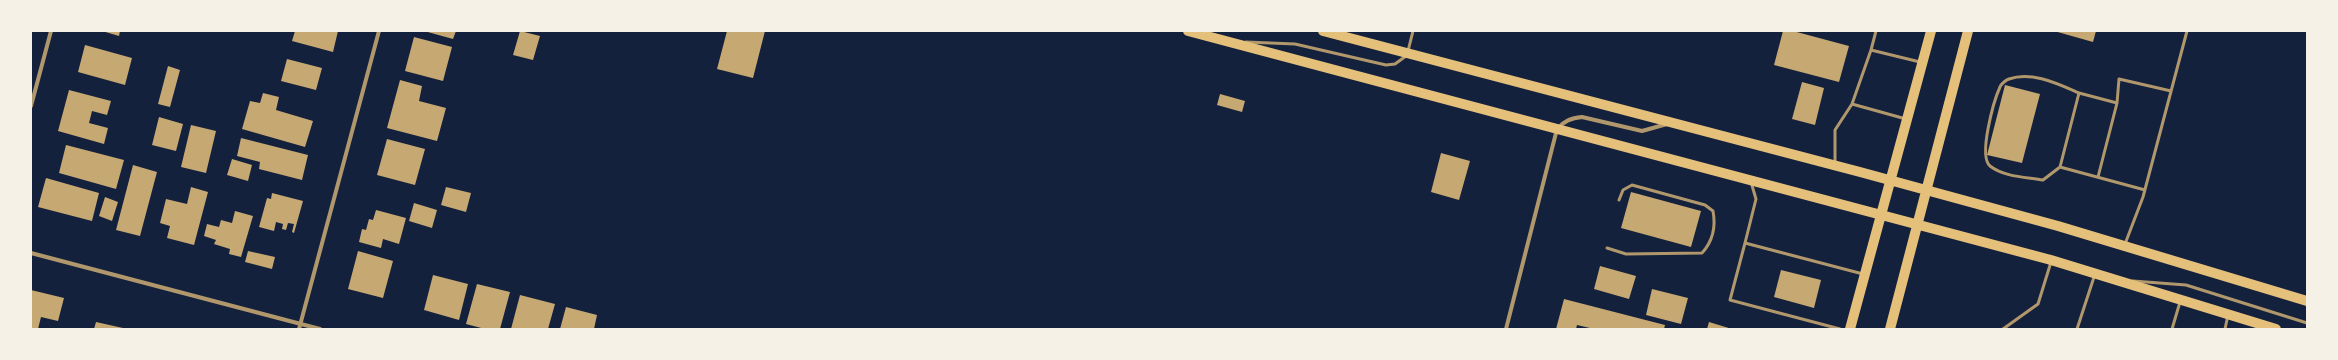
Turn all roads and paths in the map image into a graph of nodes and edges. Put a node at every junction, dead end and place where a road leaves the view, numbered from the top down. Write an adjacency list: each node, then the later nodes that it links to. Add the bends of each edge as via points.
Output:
1 (51, 31): 18 (street)
2 (378, 31): 44 (street)
3 (1188, 31): 10 (main road)
4 (1323, 31): 12 (main road)
5 (1414, 31): 12 (lane)
6 (1876, 31): 11 (lane)
7 (1930, 31): 13 (main road)
8 (1968, 31): 27 (main road)
9 (2187, 31): 14 (lane)
10 (1231, 42): 12 (lane, via 1283,42 1386,65 1404,60); 21 (main road)
11 (1871, 50): 13 (lane); 17 (lane)
12 (1408, 53): 20 (main road)
13 (1922, 63): 19 (main road)
14 (2172, 90): 16 (lane, via 2119,79); 28 (lane)
15 (2079, 93): 16 (lane); 23 (lane); 23 (lane, via 2056,83 2025,75 2008,80 2000,85 1987,133 1984,152 1988,165 1999,172 2043,180)
16 (2117, 102): 24 (lane)
17 (1852, 104): 19 (lane); 22 (lane, via 1835,130)
18 (31, 106)
19 (1907, 119): 26 (main road)
20 (1671, 123): 21 (street, via 1642,131 1582,117 1562,122); 22 (main road)
21 (1557, 129): 25 (main road); 47 (street)
22 (1835, 166): 26 (main road)
23 (2060, 167): 24 (lane)
24 (2098, 177): 28 (lane)
25 (1749, 180): 30 (main road); 32 (lane, via 1756,199)
26 (1890, 180): 27 (main road); 30 (main road)
27 (1926, 190): 31 (main road); 33 (main road)
28 (2145, 190): 33 (lane)
29 (1619, 200): 34 (lane, via 1624,190 1632,185 1705,205 1713,211 1716,223 1710,245 1702,253 1626,254)
30 (1881, 214): 31 (main road); 38 (main road)
31 (1918, 224): 36 (main road); 50 (main road)
32 (1745, 243): 38 (lane); 48 (lane, via 1730,300)
33 (2124, 245): 41 (main road)
34 (1607, 248)
35 (31, 253): 44 (street)
36 (2051, 260): 37 (main road); 51 (lane, via 2038,304)
37 (2095, 273): 39 (main road); 52 (lane)
38 (1865, 275): 49 (main road)
39 (2119, 280): 40 (main road); 43 (lane, via 2186,285)
40 (2180, 299): 42 (main road); 53 (lane)
41 (2307, 301)
42 (2229, 314): 54 (lane); 55 (main road)
43 (2307, 323)
44 (301, 324): 45 (street); 46 (street)
45 (299, 329)
46 (320, 329)
47 (1506, 329)
48 (1840, 329)
49 (1850, 329)
50 (1890, 329)
51 (2003, 329)
52 (2076, 329)
53 (2172, 329)
54 (2225, 329)
55 (2276, 329)

